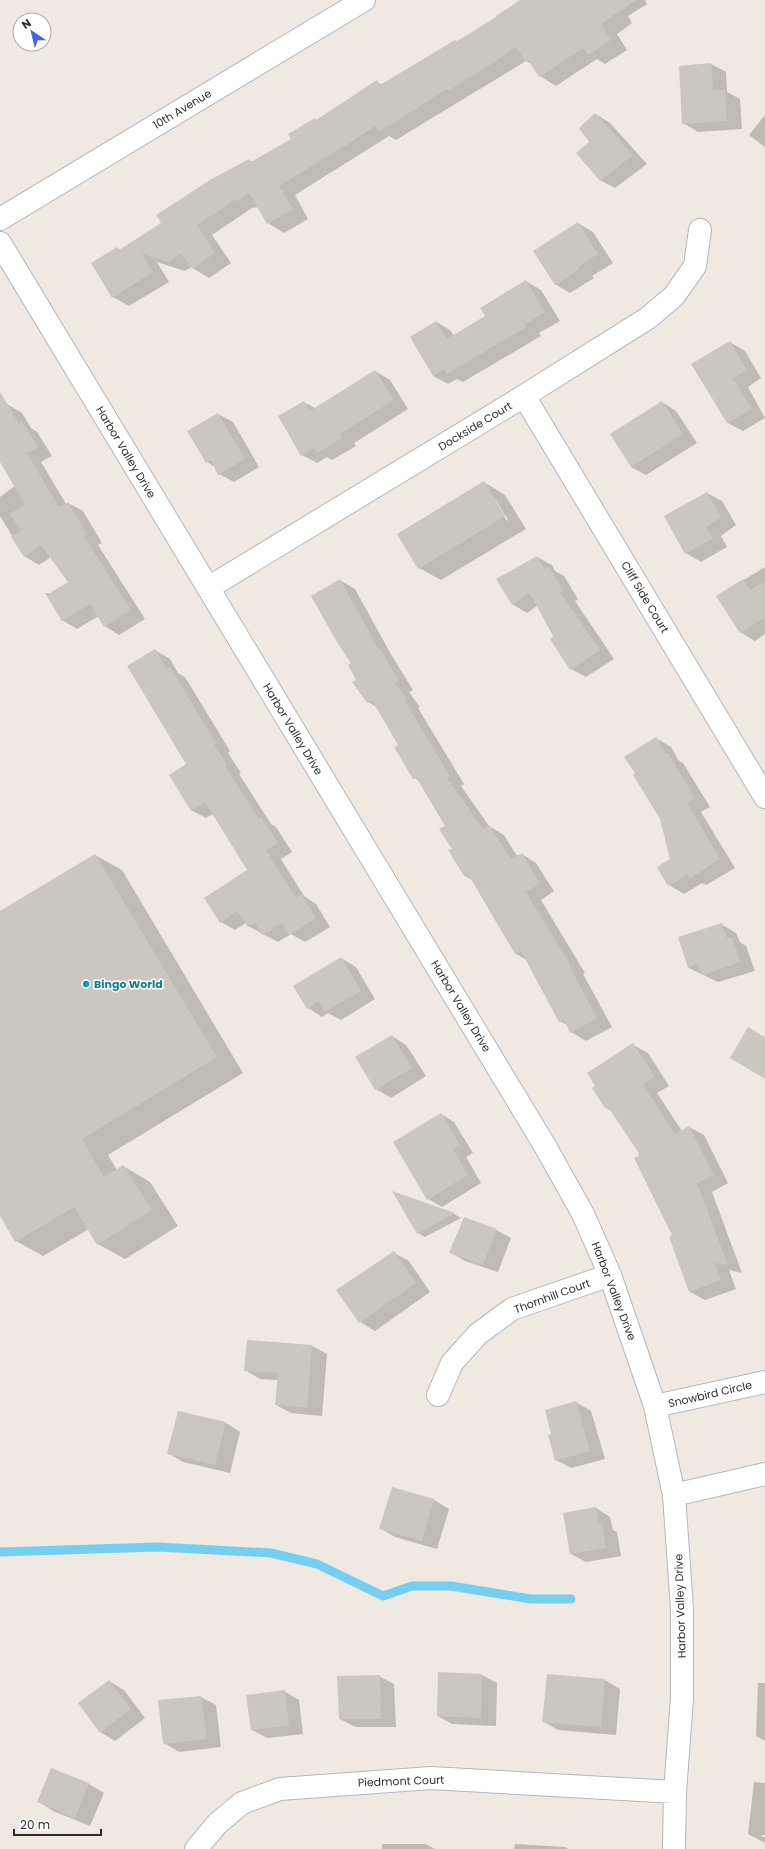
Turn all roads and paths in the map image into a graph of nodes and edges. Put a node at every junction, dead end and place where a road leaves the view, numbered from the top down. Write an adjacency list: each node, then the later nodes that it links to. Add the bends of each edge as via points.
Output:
1 (364, 0): 2 (street, 10th Avenue)
2 (0, 219)
3 (700, 230): 5 (street, Dockside Court, via 695,266 674,296 648,318)
4 (0, 243): 6 (street, Harbor Valley Drive)
5 (524, 396): 6 (street, Dockside Court); 7 (street, Cliff Side Court)
6 (208, 588): 8 (street, Harbor Valley Drive, via 545,1146 583,1214)
7 (765, 797)
8 (610, 1275): 10 (street, Thornhill Court, via 512,1309 478,1334 452,1364); 11 (street, Harbor Valley Drive)
9 (765, 1382): 11 (street, Snowbird Circle)
10 (438, 1395)
11 (655, 1406): 13 (street, Harbor Valley Drive)
12 (765, 1474): 13 (street)
13 (674, 1495): 14 (street, Harbor Valley Drive, via 682,1609 682,1698)
14 (675, 1792): 15 (street, Piedmont Court, via 431,1778 280,1789 242,1803 217,1824); 16 (street, Harbor Valley Drive)
15 (196, 1849)
16 (674, 1849)

